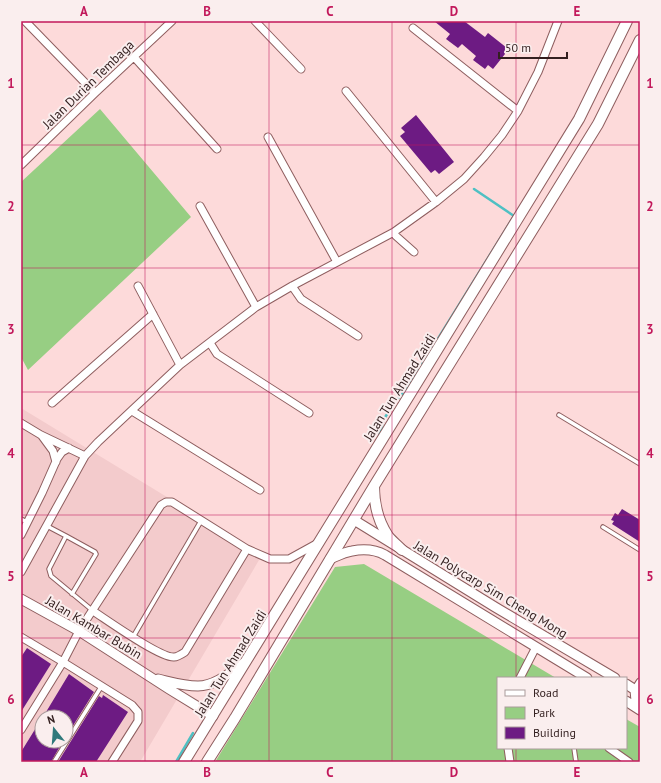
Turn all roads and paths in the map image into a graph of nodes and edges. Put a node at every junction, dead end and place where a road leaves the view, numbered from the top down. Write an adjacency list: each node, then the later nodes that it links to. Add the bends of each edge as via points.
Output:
1 (25, 21): 11 (street)
2 (172, 21): 8 (street, Jalan Durian Tembaga)
3 (255, 21): 9 (street)
4 (558, 21): 12 (street, via 538,72)
5 (627, 21): 47 (main road, Jalan Tun Ahmad Zaidi, via 579,119)
6 (413, 28): 12 (street)
7 (640, 40): 38 (main road, via 598,124)
8 (134, 57): 11 (street, Jalan Durian Tembaga); 14 (street)
9 (301, 69)
10 (346, 91): 16 (street)
11 (95, 93): 15 (street, Jalan Durian Tembaga)
12 (518, 111): 16 (street, via 484,158)
13 (268, 137): 20 (street)
14 (217, 149)
15 (21, 165)
16 (436, 202): 18 (street)
17 (200, 206): 23 (street)
18 (394, 232): 19 (street); 20 (street)
19 (414, 252)
20 (337, 262): 22 (street)
21 (138, 286): 24 (street)
22 (292, 286): 23 (street); 25 (street, via 302,299)
23 (256, 307): 26 (street)
24 (153, 314): 27 (street); 28 (street)
25 (358, 336)
26 (210, 343): 27 (street); 30 (street, via 217,354)
27 (180, 365): 29 (street)
28 (52, 403)
29 (132, 411): 35 (street); 39 (street)
30 (309, 413)
31 (559, 415): 37 (lane)
32 (21, 423): 33 (street)
33 (41, 434): 34 (street); 36 (street, via 53,451)
34 (70, 448): 35 (street); 36 (street, via 65,450)
35 (86, 456): 43 (street)
36 (56, 462): 40 (street, via 42,493)
37 (640, 464)
38 (374, 486): 42 (main road); 49 (main road, via 380,520 388,535)
39 (260, 490)
40 (24, 520): 45 (street)
41 (202, 520): 48 (street); 56 (street, via 172,502 162,505); 58 (lane)
42 (354, 520): 49 (street, Jalan Polycarp Sim Cheng Mong); 51 (main road)
43 (47, 526): 46 (lane); 52 (street)
44 (603, 527): 50 (lane)
45 (21, 535)
46 (66, 536): 53 (lane, via 49,569 50,576); 53 (lane, via 96,554)
47 (319, 542): 48 (street, via 289,559 270,559); 61 (main road, Jalan Tun Ahmad Zaidi)
48 (247, 549): 58 (street, via 185,652 174,657 162,655)
49 (402, 550): 55 (street, Jalan Polycarp Sim Cheng Mong)
50 (640, 550)
51 (330, 559): 60 (street, Jalan Polycarp Sim Cheng Mong, via 353,551 379,552); 80 (main road)
52 (21, 572)
53 (72, 594): 56 (lane)
54 (21, 599): 57 (street, Jalan Kambar Bubin)
55 (495, 607): 60 (street, via 524,632); 65 (street, Jalan Polycarp Sim Cheng Mong)
56 (93, 611): 57 (street); 58 (street)
57 (79, 631): 62 (street); 66 (street, Jalan Kambar Bubin)
58 (133, 637)
59 (22, 640): 62 (street)
60 (536, 647): 63 (street); 64 (street, Jalan Polycarp Sim Cheng Mong)
61 (247, 660): 66 (street, via 230,673 202,686); 72 (main road, Jalan Tun Ahmad Zaidi)
62 (63, 662): 67 (street); 73 (street)
63 (521, 677)
64 (585, 677)
65 (613, 677)
66 (153, 678): 72 (street, Jalan Kambar Bubin)
67 (101, 687): 77 (lane); 78 (street, via 132,705 138,712 138,721)
68 (635, 689): 70 (street, via 636,701)
69 (627, 702): 71 (street)
70 (640, 706)
71 (640, 710)
72 (213, 716): 79 (main road, Jalan Tun Ahmad Zaidi)
73 (21, 730)
74 (508, 749): 81 (street)
75 (574, 749): 82 (lane)
76 (610, 749): 83 (street)
77 (54, 762)
78 (112, 762)
79 (184, 762)
80 (207, 762)
81 (510, 762)
82 (576, 762)
83 (629, 762)

